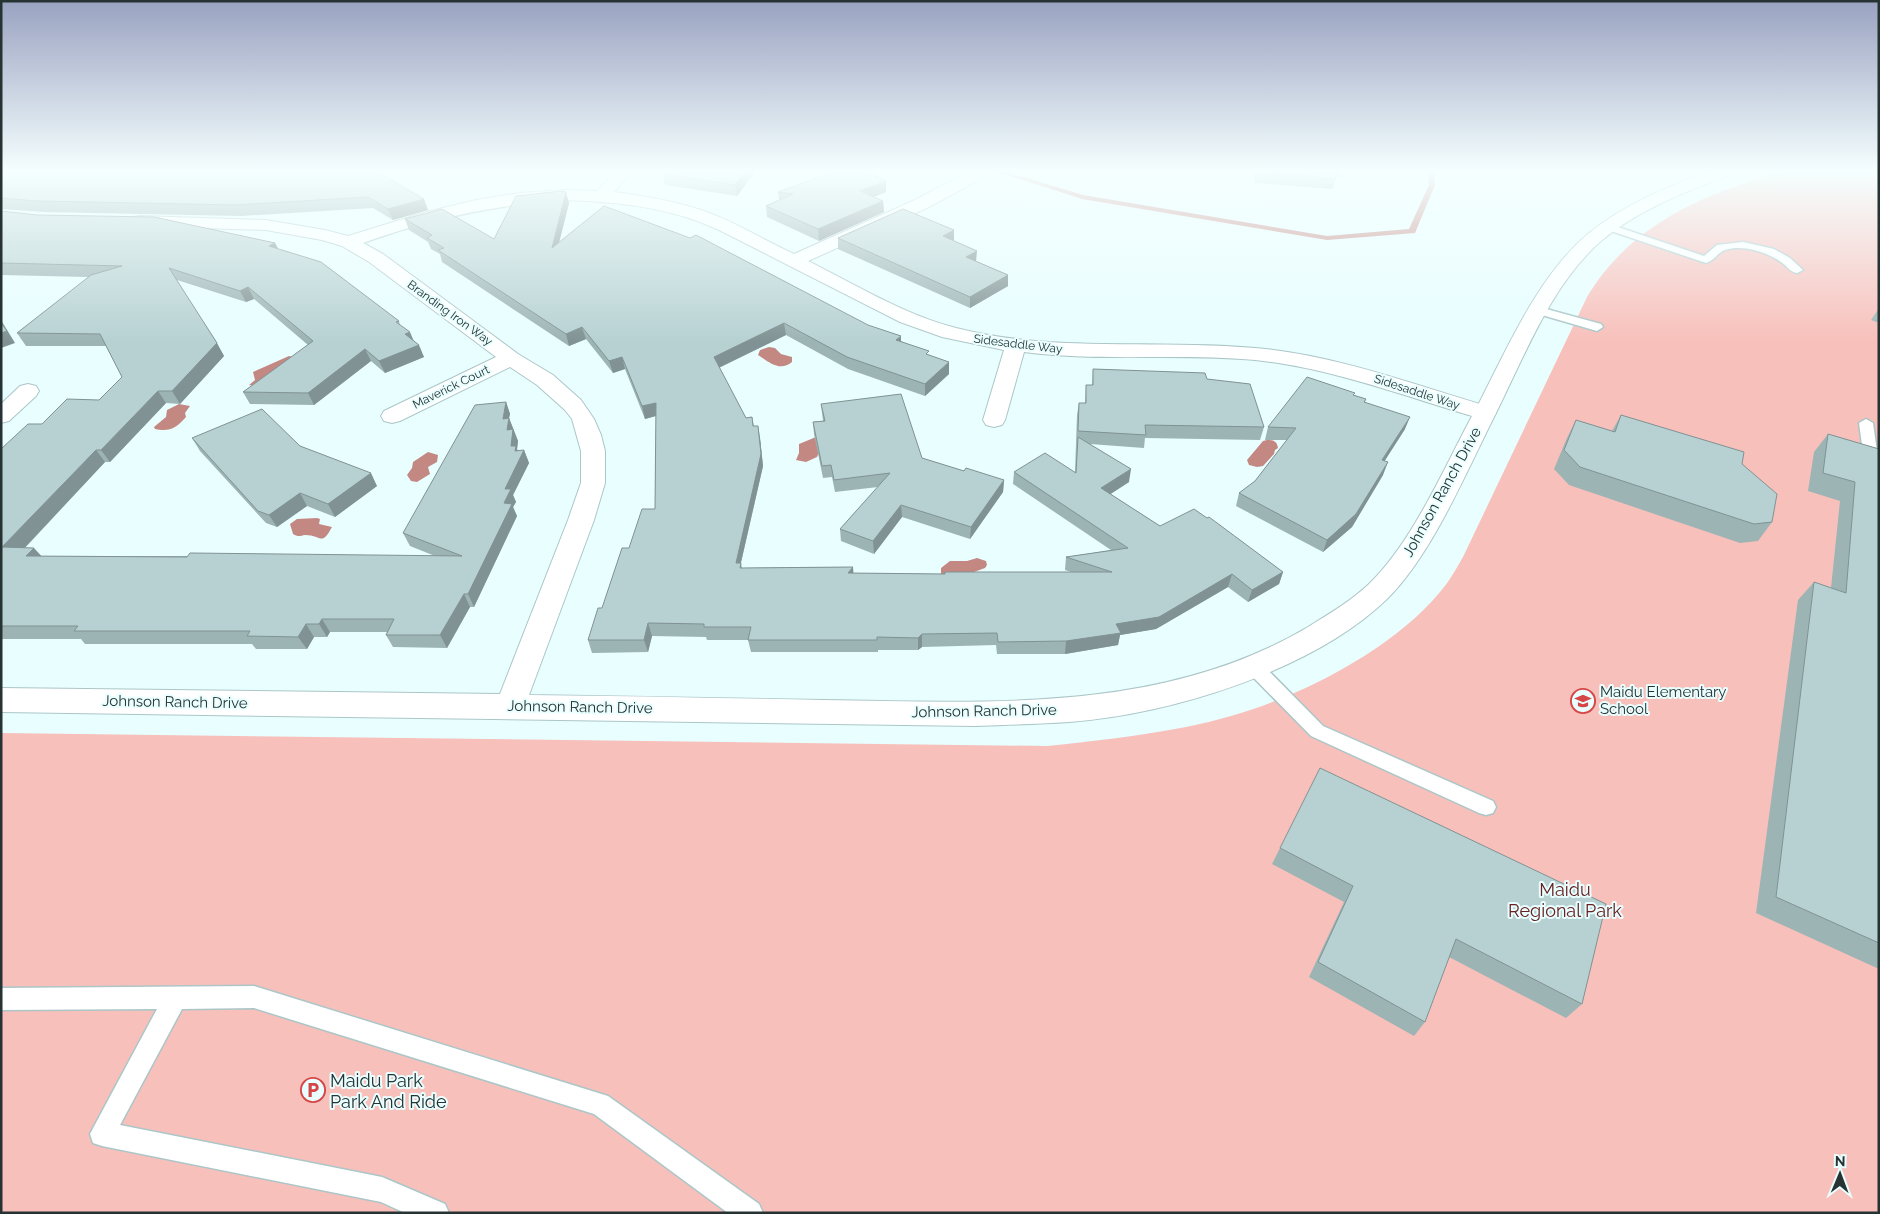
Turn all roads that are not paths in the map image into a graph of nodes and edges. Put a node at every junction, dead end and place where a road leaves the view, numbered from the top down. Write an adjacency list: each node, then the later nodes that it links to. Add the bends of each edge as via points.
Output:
1 (290, 229): 7 (street, Branding Iron Way, via 325,234)
2 (387, 229): 7 (street, Sidesaddle Way)
3 (728, 229): 8 (street, Sidesaddle Way)
4 (867, 229): 8 (street)
5 (1608, 229): 10 (street, Johnson Ranch Drive, via 1579,253)
6 (1611, 229): 9 (lane, via 1706,260 1721,247 1743,245 1770,251)
7 (348, 242): 13 (street, Branding Iron Way, via 376,258)
8 (794, 261): 12 (street, Sidesaddle Way, via 928,327 973,340)
9 (1796, 270)
10 (1539, 311): 11 (lane); 15 (street, Johnson Ranch Drive)
11 (1597, 327)
12 (1015, 346): 15 (street, Sidesaddle Way, via 1274,356 1347,370); 18 (street)
13 (511, 358): 17 (street, Maverick Court); 23 (street, Branding Iron Way, via 545,380 573,405 583,419 593,451 594,467 581,520)
14 (28, 391): 16 (street)
15 (1485, 414): 21 (street, Johnson Ranch Drive, via 1423,531 1402,564 1378,591 1343,619)
16 (1, 416)
17 (392, 416)
18 (994, 420)
19 (1866, 423): 20 (lane, via 1870,460)
20 (1879, 462)
21 (1254, 667): 23 (street, Johnson Ranch Drive, via 1202,685 1138,701 1070,710 975,714); 24 (lane, via 1317,731)
22 (1, 700): 23 (street, Johnson Ranch Drive)
23 (510, 706)
24 (1486, 808)
25 (176, 997): 26 (lane); 27 (lane, via 102,1134 382,1190); 28 (lane, via 254,997 600,1104)
26 (1, 999)
27 (436, 1213)
28 (750, 1213)

